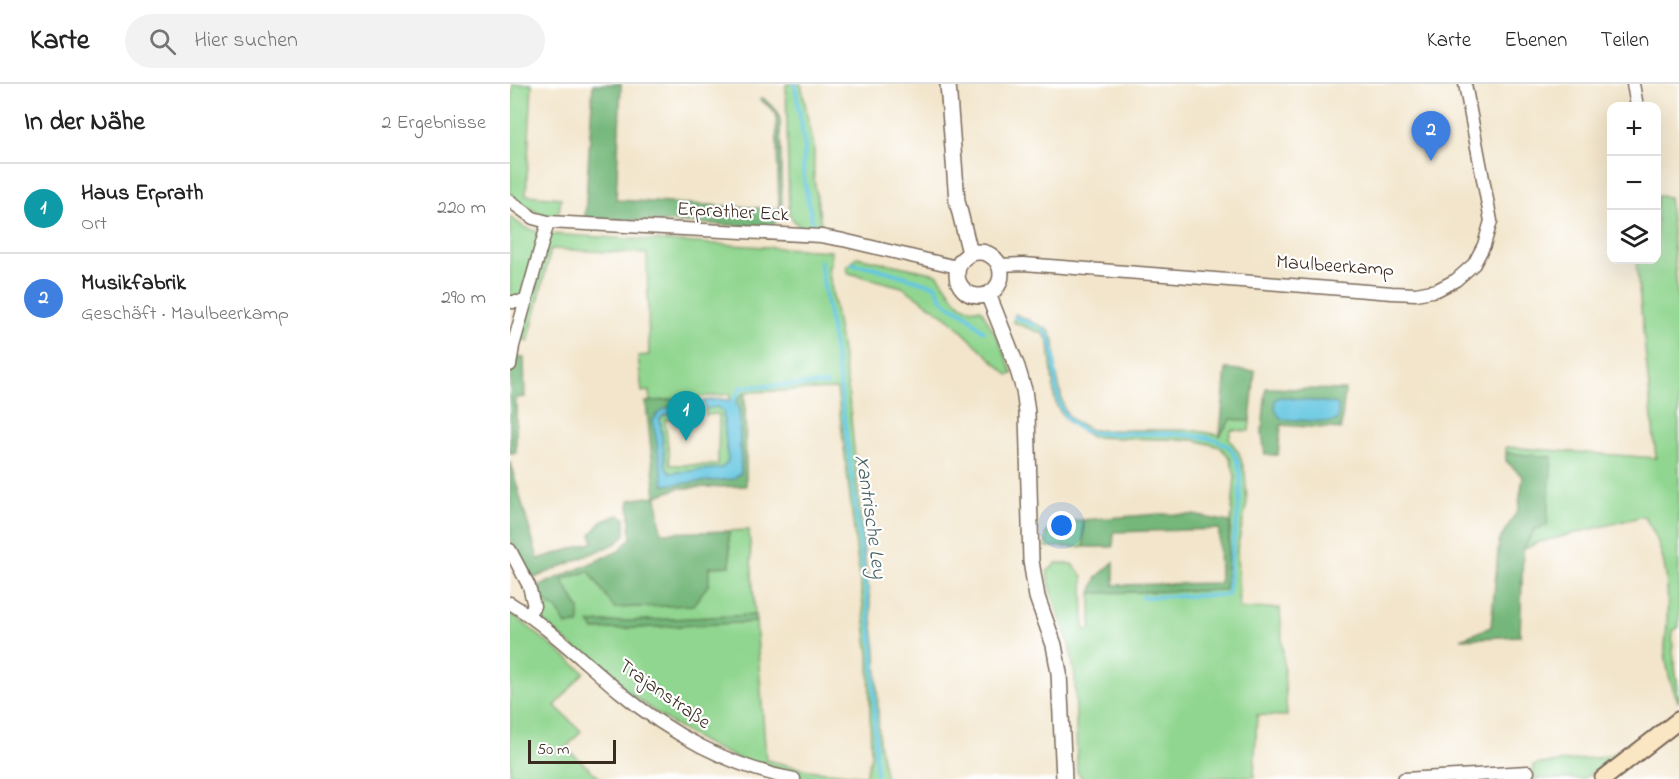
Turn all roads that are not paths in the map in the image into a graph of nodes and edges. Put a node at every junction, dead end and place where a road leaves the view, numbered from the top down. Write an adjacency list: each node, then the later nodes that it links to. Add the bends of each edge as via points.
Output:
1 (948, 84): 7 (street, via 957,201)
2 (1465, 84): 8 (street, Maulbeerkamp, via 1491,221 1474,264 1437,290 1392,293 1024,264)
3 (1633, 84): 4 (street)
4 (1636, 102)
5 (510, 201): 6 (street, Erprather Eck, via 533,218)
6 (548, 222): 9 (street, Erprather Eck, via 821,236); 12 (street)
7 (970, 253): 8 (street, via 988,253); 9 (street)
8 (1000, 266): 10 (street, via 1000,282)
9 (957, 267): 10 (street, via 958,284 963,291 979,296)
10 (988, 294): 20 (street, via 1024,390 1031,561 1059,673)
11 (510, 302): 12 (street)
12 (526, 302): 13 (street)
13 (510, 365)
14 (510, 550): 16 (street, via 529,586 534,606)
15 (510, 603): 16 (street, Trajanstraße)
16 (528, 614): 19 (street, Trajanstraße, via 664,724 731,759)
17 (1679, 720): 22 (main road)
18 (1528, 772): 21 (street)
19 (794, 779)
20 (1064, 779)
21 (1404, 779)
22 (1603, 779)

